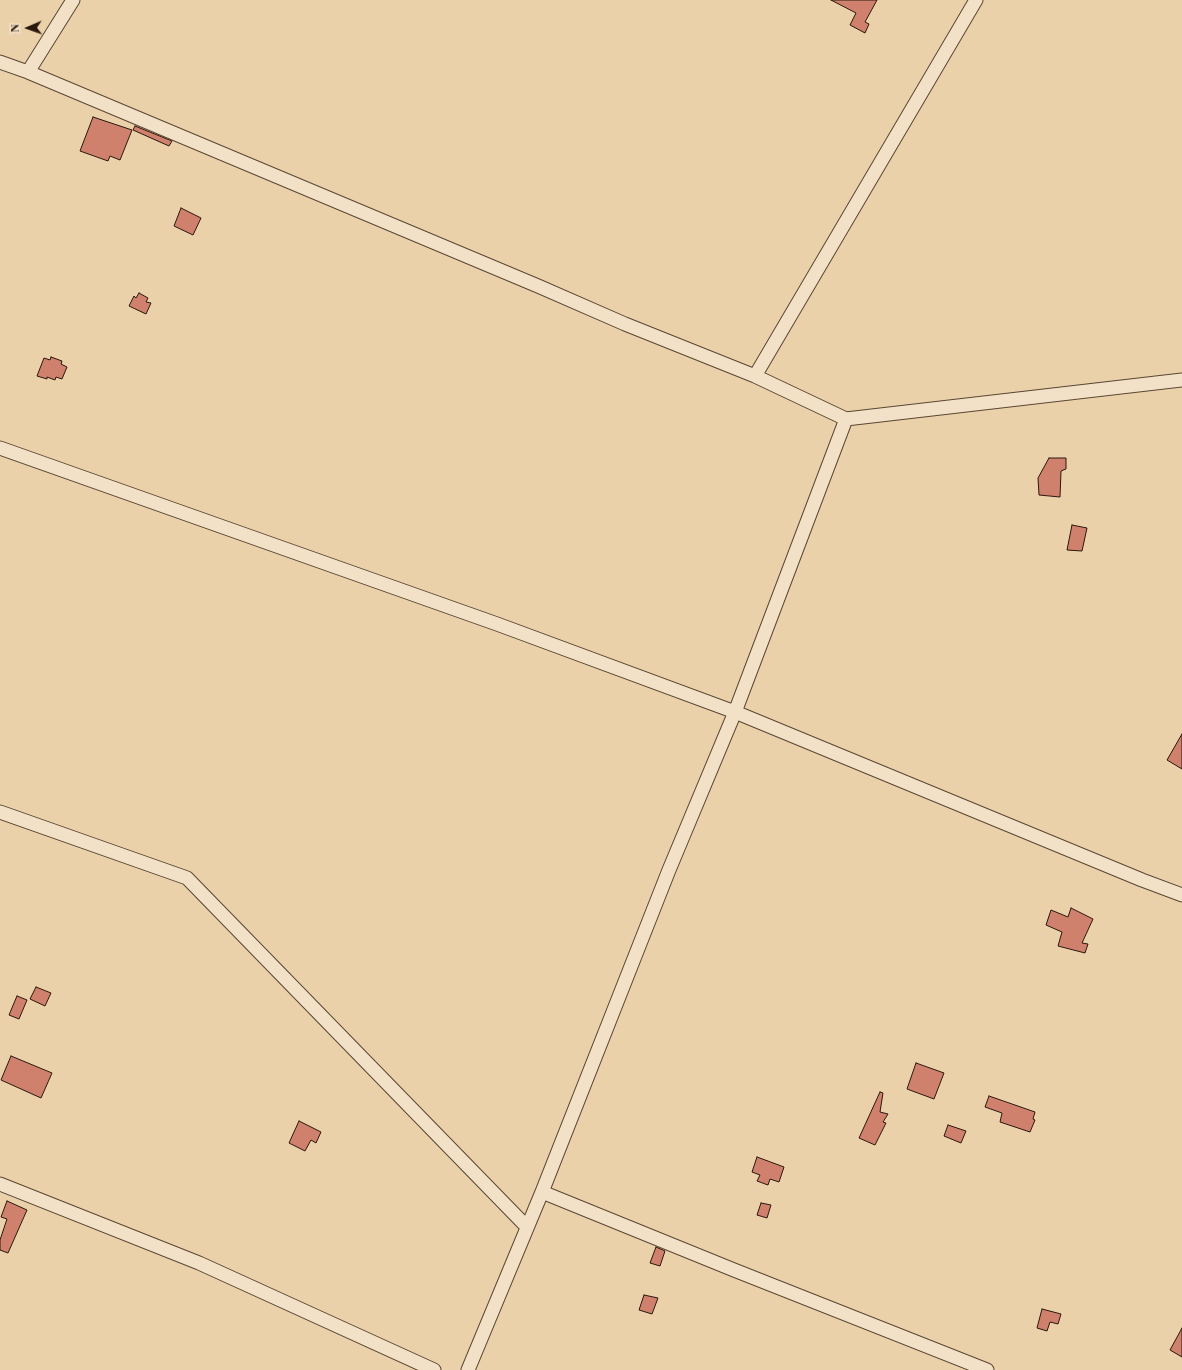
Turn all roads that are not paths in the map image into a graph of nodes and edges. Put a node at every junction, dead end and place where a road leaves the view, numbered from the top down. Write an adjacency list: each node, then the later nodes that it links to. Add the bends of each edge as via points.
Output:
1 (73, 0): 4 (street)
2 (976, 0): 5 (street)
3 (0, 62): 4 (street)
4 (28, 72): 5 (street, via 625,324)
5 (755, 376): 7 (street)
6 (1182, 380): 7 (street)
7 (846, 419): 9 (street)
8 (0, 448): 9 (street, via 497,624)
9 (735, 712): 11 (street); 13 (street, via 666,878)
10 (0, 812): 14 (street, via 187,878)
11 (1182, 895)
12 (0, 1184): 15 (street, via 199,1263)
13 (542, 1192): 14 (street); 17 (street)
14 (527, 1227): 16 (street)
15 (434, 1370)
16 (468, 1370)
17 (987, 1370)

